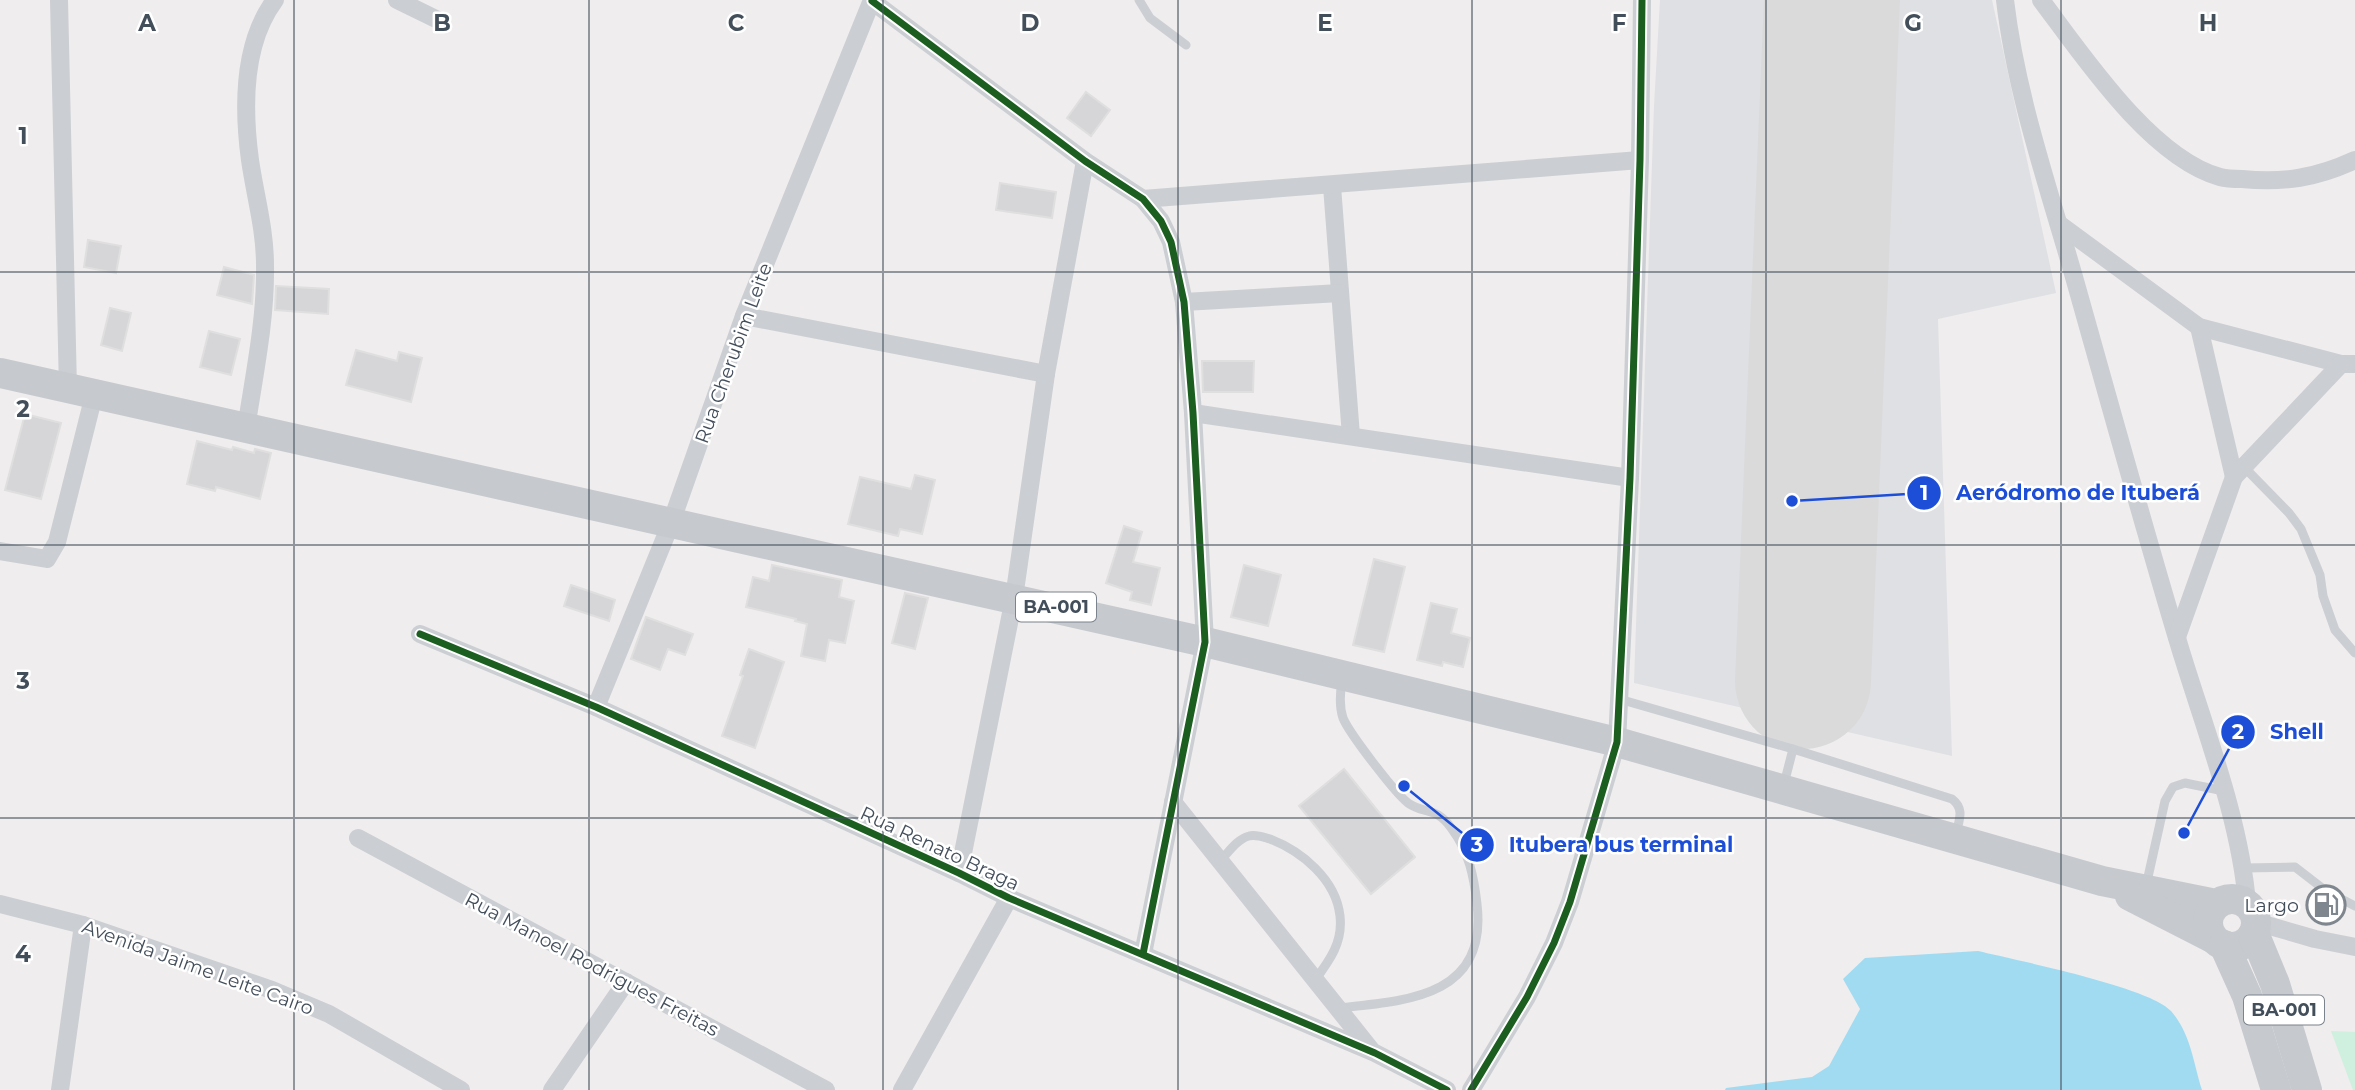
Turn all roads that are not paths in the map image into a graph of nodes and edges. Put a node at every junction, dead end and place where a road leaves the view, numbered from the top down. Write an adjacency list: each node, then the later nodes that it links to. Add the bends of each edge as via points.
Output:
1 (59, 0): 24 (street)
2 (275, 0): 26 (street, via 266,12 252,54 247,87 250,159 263,226 265,266)
3 (397, 0): 9 (street)
4 (1139, 0): 10 (lane, via 1150,18)
5 (1642, 0): 11 (street)
6 (2005, 0): 16 (street, via 2025,99)
7 (2041, 0): 12 (street, via 2105,84 2149,132 2183,160 2221,177 2273,182 2328,173)
8 (872, 1): 13 (street); 19 (street, Rua Cherubim Leite)
9 (438, 20)
10 (1186, 45)
11 (1640, 160): 14 (street); 29 (street)
12 (2355, 160)
13 (1085, 161): 15 (street); 23 (street)
14 (1332, 186): 15 (street); 17 (street)
15 (1143, 199): 18 (street, via 1171,242)
16 (2059, 224): 20 (street); 34 (street)
17 (1340, 293): 18 (street); 27 (street)
18 (1184, 302): 25 (street)
19 (744, 316): 23 (street); 30 (street, Rua Cherubim Leite)
20 (2199, 327): 21 (street); 28 (street)
21 (2348, 364): 28 (street)
22 (0, 373): 24 (main road, BA-001)
23 (1046, 374): 32 (street)
24 (81, 392): 26 (main road, BA-001); 31 (street, via 52,553 47,559)
25 (1193, 413): 27 (street); 35 (street)
26 (246, 429): 30 (main road, BA-001)
27 (1351, 436): 29 (street)
28 (2239, 472): 34 (street); 36 (lane, via 2289,513 2301,529 2335,630)
29 (1630, 478): 38 (street)
30 (671, 523): 32 (main road, BA-001); 39 (street, Rua Cherubim Leite)
31 (0, 551)
32 (1014, 598): 35 (main road, BA-001); 49 (street)
33 (420, 634): 39 (street, Rua Renato Braga)
34 (2177, 637): 43 (street)
35 (1205, 642): 37 (main road, BA-001); 44 (street)
36 (2355, 653)
37 (1343, 676): 40 (main road, BA-001); 63 (lane, via 1343,717 1362,748 1409,803 1438,813 1470,862 1480,928 1471,957 1450,983 1401,1002)
38 (1619, 699): 40 (street); 41 (lane)
39 (596, 707): 49 (street, Rua Renato Braga)
40 (1617, 742): 42 (main road, BA-001); 71 (street, via 1554,943)
41 (1793, 748): 42 (lane); 46 (lane, via 1952,799 1961,812)
42 (1783, 790): 46 (main road, BA-001)
43 (2224, 791): 48 (street); 51 (lane, via 2185,783 2173,787 2165,801)
44 (1173, 802): 47 (street); 60 (street)
45 (358, 838): 62 (street, Rua Manoel Rodrigues Freitas)
46 (1954, 839): 50 (main road, BA-001)
47 (1220, 861): 61 (street); 61 (lane, via 1237,843 1261,835 1311,864 1328,884 1337,902 1339,937 1334,954)
48 (2244, 868): 55 (lane, via 2295,867); 56 (street)
49 (959, 873): 52 (street, Rua Renato Braga)
50 (2102, 881): 51 (main road, BA-001); 58 (main road, BA-001)
51 (2145, 889): 54 (main road, BA-001)
52 (1009, 898): 60 (street, Rua Renato Braga); 69 (street)
53 (0, 904): 57 (street, Avenida Jaime Leite Cairo)
54 (2216, 904): 56 (main road, BA-001, via 2237,899); 58 (main road, via 2208,923)
55 (2355, 906)
56 (2252, 920): 58 (main road, via 2248,942 2238,947); 59 (street); 73 (main road, BA-001)
57 (83, 925): 65 (street); 66 (street, Avenida Jaime Leite Cairo, via 330,1014)
58 (2218, 942): 72 (main road, BA-001, via 2247,996)
59 (2355, 947)
60 (1143, 954): 64 (street, Rua Renato Braga)
61 (1315, 979): 63 (street)
62 (626, 982): 67 (street); 68 (street, Rua Manoel Rodrigues Freitas)
63 (1338, 1008): 64 (street)
64 (1375, 1053): 70 (street, Rua Renato Braga)
65 (60, 1090)
66 (461, 1090)
67 (552, 1090)
68 (826, 1090)
69 (902, 1090)
70 (1447, 1090)
71 (1471, 1090)
72 (2276, 1090)
73 (2307, 1090)

